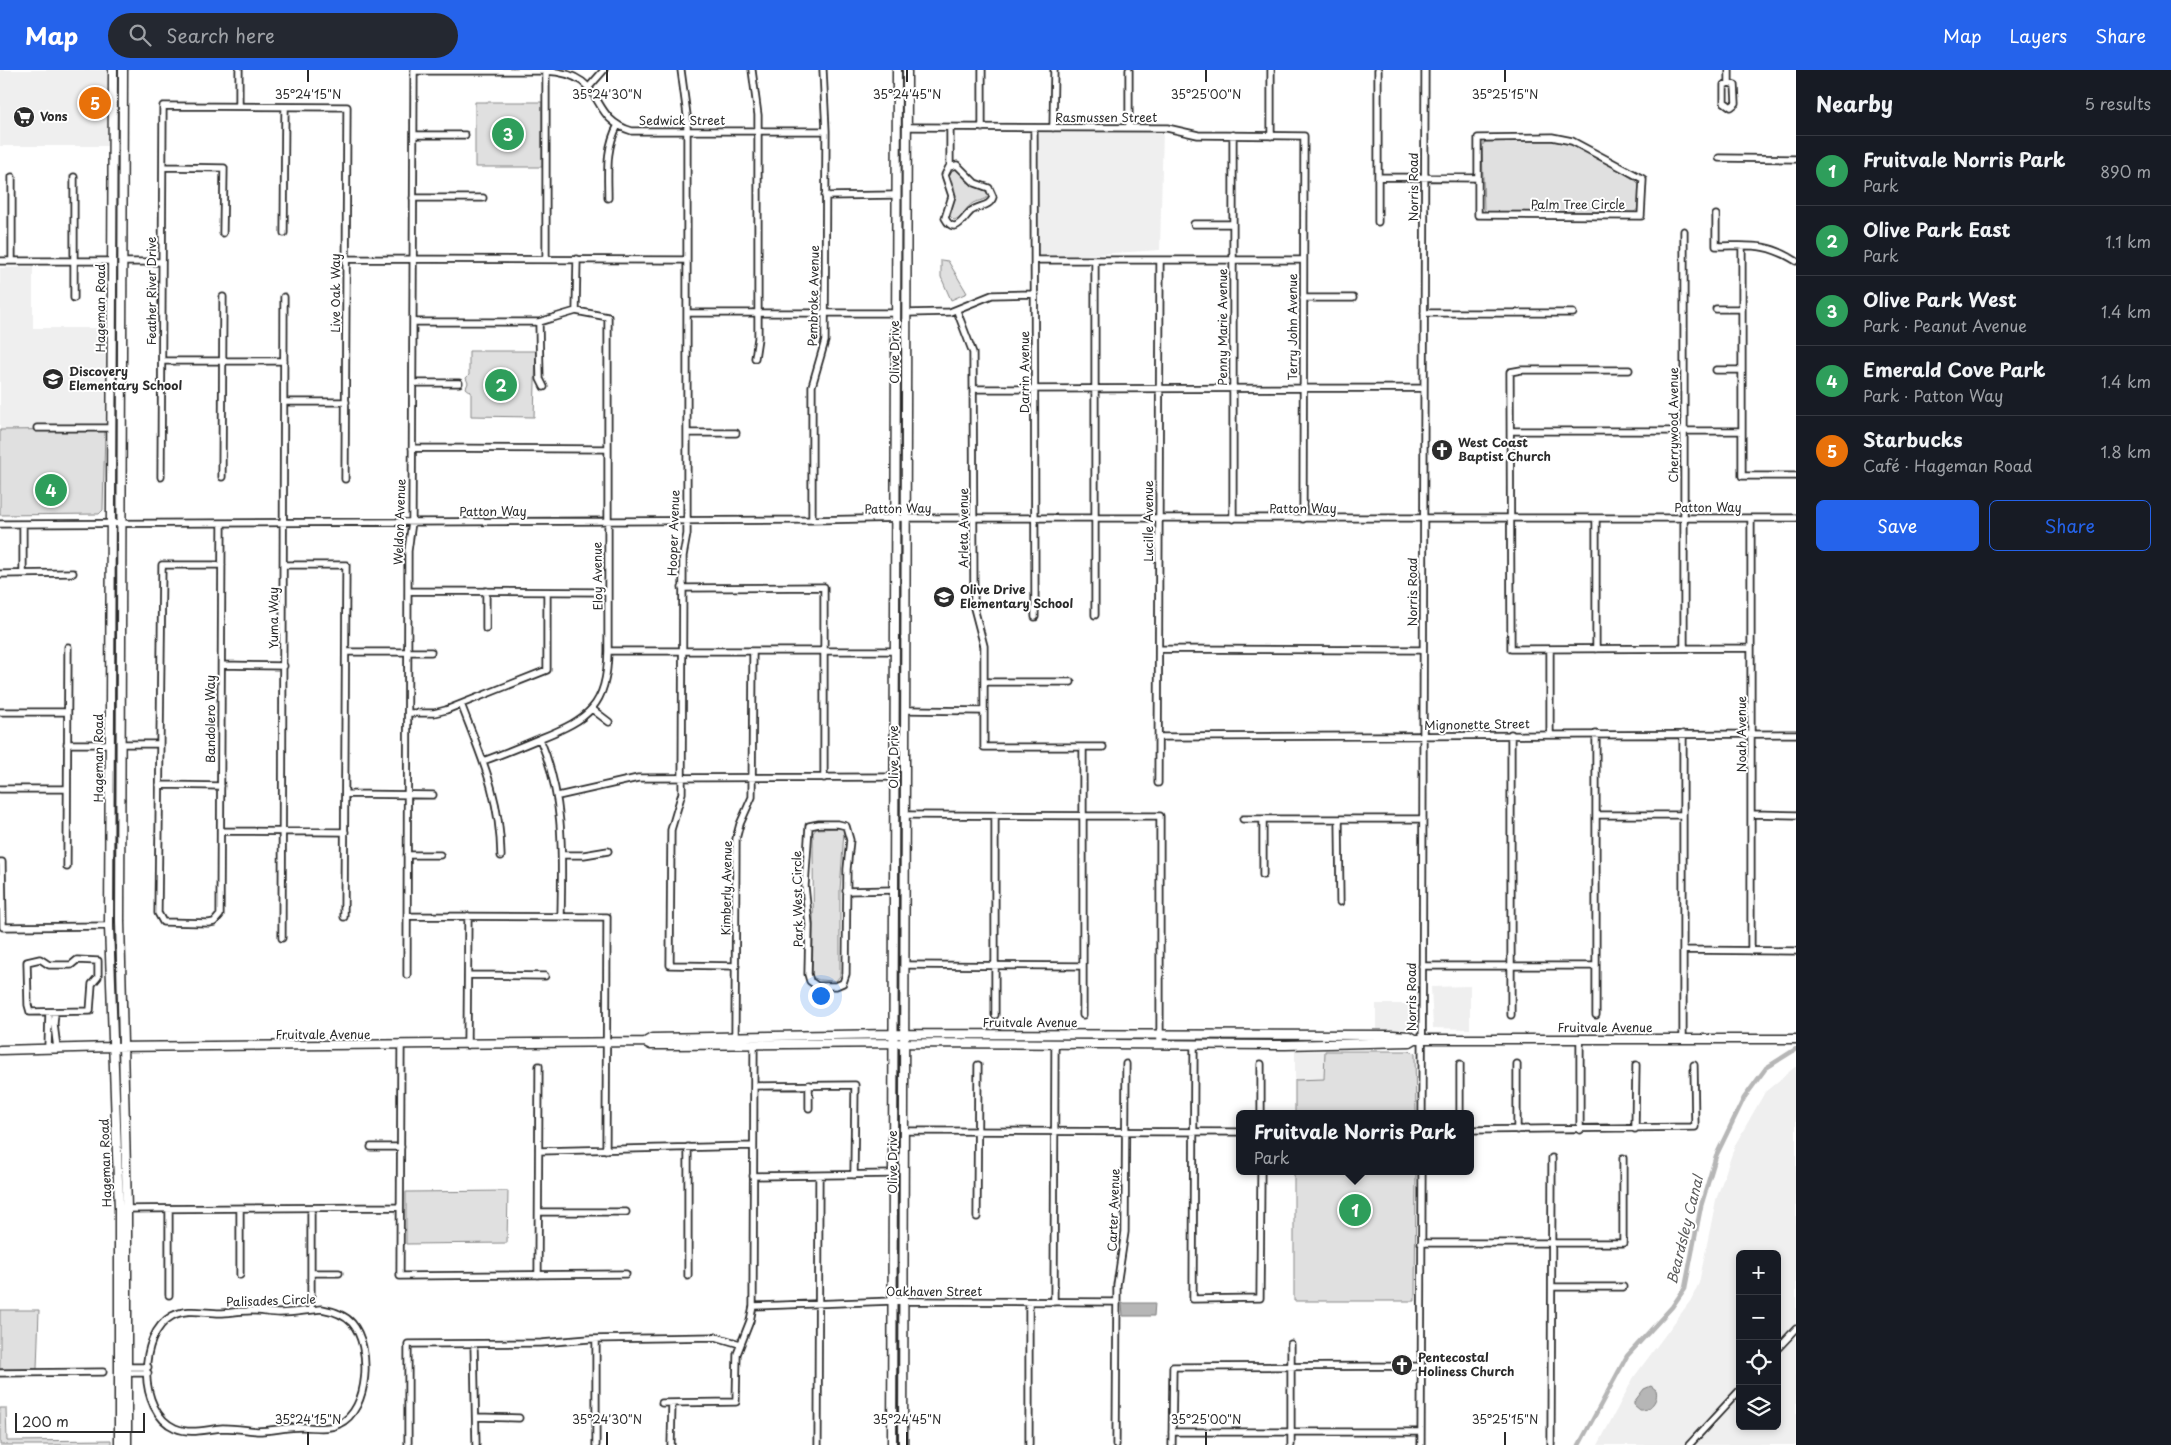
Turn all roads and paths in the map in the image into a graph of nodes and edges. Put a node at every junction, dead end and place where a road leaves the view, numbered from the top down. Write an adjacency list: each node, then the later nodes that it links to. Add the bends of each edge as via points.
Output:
1 (113, 70): 21 (main road, Hageman Road)
2 (123, 70): 36 (main road, Hageman Road)
3 (240, 70): 24 (street)
4 (414, 70): 19 (street); 37 (street, Weldon Avenue)
5 (546, 70): 19 (street); 22 (street, via 572,75); 68 (street)
6 (604, 70): 22 (street)
7 (681, 70): 35 (street, Hooper Avenue)
8 (752, 70): 33 (street)
9 (823, 70): 34 (street, Pembroke Avenue)
10 (897, 70): 23 (main road, Olive Drive)
11 (907, 70): 27 (main road, Olive Drive)
12 (982, 70): 29 (street)
13 (1054, 70): 31 (street)
14 (1129, 70): 32 (street)
15 (1271, 70): 40 (street)
16 (1378, 70): 48 (street)
17 (1424, 70): 49 (street, Norris Road)
18 (1729, 70): 20 (street)
19 (479, 71)
20 (1729, 83)
21 (113, 86): 36 (main road, via 118,91); 56 (main road, Hageman Road)
22 (589, 87): 26 (street, via 604,113)
23 (897, 92): 27 (main road, via 903,123); 52 (main road, Olive Drive)
24 (239, 106): 25 (street); 45 (street, Feather River Drive, via 163,106)
25 (285, 107): 63 (street); 67 (street, Live Oak Way, via 347,107)
26 (618, 126): 35 (street, Sedwick Street, via 640,131); 55 (street, via 608,153)
27 (907, 127): 28 (street, Rasmussen Street); 64 (main road, Olive Drive)
28 (950, 128): 29 (street, Rasmussen Street); 44 (street)
29 (982, 128): 30 (street, Rasmussen Street)
30 (1034, 128): 31 (street, Rasmussen Street); 71 (street, Darrin Avenue)
31 (1053, 128): 32 (street, Rasmussen Street)
32 (1129, 128): 39 (street, Rasmussen Street, via 1167,128 1192,135)
33 (758, 131): 34 (street, Sedwick Street); 35 (street, Sedwick Street); 96 (street)
34 (826, 131): 51 (street, Pembroke Avenue)
35 (687, 132): 70 (street, Hooper Avenue)
36 (122, 133): 81 (main road, Hageman Road)
37 (414, 135): 38 (street); 53 (street, Weldon Avenue)
38 (465, 135)
39 (1233, 135): 40 (street, Rasmussen Street); 60 (street, Penny Marie Avenue)
40 (1270, 136): 41 (street, Rasmussen Street)
41 (1304, 136): 75 (street, Terry John Avenue)
42 (1718, 158): 43 (street)
43 (1796, 159)
44 (950, 166): 44 (street, via 945,175 952,196 945,215 946,221 955,226 961,224 974,209 988,205 993,196 989,188 970,180 960,166)
45 (163, 167): 62 (street, via 224,168); 82 (street, Feather River Drive)
46 (12, 177): 77 (street)
47 (74, 177): 78 (street)
48 (1378, 177): 49 (street); 58 (street)
49 (1424, 177): 50 (street); 100 (street, Norris Road)
50 (1478, 178): 50 (street, Palm Tree Circle, via 1478,138 1552,137 1572,140 1643,179 1641,216 1478,215)
51 (825, 196): 52 (street); 97 (street, Pembroke Avenue)
52 (896, 196): 64 (main road, via 901,200); 83 (main road, Olive Drive)
53 (413, 198): 54 (street); 66 (street, Weldon Avenue)
54 (483, 198)
55 (608, 198)
56 (113, 210): 79 (main road, Hageman Road); 81 (main road, via 118,256)
57 (1716, 216): 65 (street, via 1716,246)
58 (1378, 222)
59 (1194, 224): 60 (street)
60 (1233, 224): 74 (street, Penny Marie Avenue)
61 (1684, 231): 127 (street, Cherrywood Avenue)
62 (223, 233)
63 (284, 233)
64 (907, 234): 99 (main road, Olive Drive)
65 (1742, 246): 80 (street, via 1775,249); 92 (street)
66 (413, 258): 67 (street); 68 (street); 102 (street, Weldon Avenue)
67 (346, 259): 123 (street, Live Oak Way)
68 (546, 259): 69 (street)
69 (577, 259): 70 (street); 93 (street)
70 (687, 260): 95 (street, Hooper Avenue)
71 (1034, 260): 72 (street); 84 (street, Darrin Avenue)
72 (1095, 260): 73 (street); 116 (street)
73 (1160, 260): 74 (street); 117 (street, Lucille Avenue)
74 (1233, 260): 75 (street); 118 (street, Penny Marie Avenue)
75 (1303, 260): 88 (street, Terry John Avenue)
76 (0, 261): 77 (street)
77 (12, 261): 78 (street)
78 (74, 261): 79 (street); 87 (street)
79 (112, 261): 90 (main road, via 118,265 118,294); 125 (main road, Hageman Road)
80 (1796, 261)
81 (123, 262): 82 (street); 90 (main road, Hageman Road)
82 (162, 262): 106 (street, Feather River Drive)
83 (896, 274): 98 (main road, Olive Drive); 99 (main road, via 902,309)
84 (1034, 294): 94 (street, via 992,295); 115 (street, Darrin Avenue)
85 (223, 297): 107 (street)
86 (284, 297): 108 (street, Yuma Way)
87 (74, 298)
88 (1303, 298): 89 (street); 119 (street, Terry John Avenue)
89 (1353, 298)
90 (122, 304): 160 (main road, Hageman Road)
91 (1716, 308): 92 (street)
92 (1742, 309): 111 (street)
93 (576, 311): 103 (street); 132 (street, Eloy Avenue, via 608,317)
94 (957, 311): 99 (street); 121 (street, Arleta Avenue, via 972,346)
95 (687, 313): 96 (street); 129 (street, Hooper Avenue)
96 (758, 313): 97 (street); 105 (street)
97 (825, 313): 98 (street); 151 (street, Pembroke Avenue, via 824,349 812,386)
98 (896, 313): 104 (main road, via 900,314 901,342); 137 (main road, Olive Drive)
99 (907, 313): 104 (main road, Olive Drive)
100 (1424, 313): 101 (street); 120 (street, Norris Road)
101 (1573, 313)
102 (413, 322): 103 (street); 112 (street, Weldon Avenue)
103 (539, 322): 114 (street, via 540,380)
104 (906, 349): 138 (main road, Olive Drive)
105 (756, 358)
106 (162, 361): 107 (street); 134 (street, Feather River Drive)
107 (223, 361): 108 (street); 135 (street)
108 (284, 362): 122 (street, Yuma Way)
109 (1629, 370): 126 (street, via 1510,372)
110 (1716, 370): 111 (street)
111 (1742, 370): 128 (street)
112 (412, 383): 113 (street); 131 (street, Weldon Avenue)
113 (459, 383)
114 (544, 387)
115 (1035, 388): 116 (street); 121 (street); 148 (street, Darrin Avenue)
116 (1095, 388): 117 (street); 149 (street)
117 (1159, 388): 118 (street); 150 (street, Lucille Avenue)
118 (1233, 388): 119 (street); 139 (street, Penny Marie Avenue)
119 (1303, 388): 120 (street); 140 (street, Terry John Avenue)
120 (1424, 388): 141 (street, Norris Road)
121 (973, 389): 147 (street, Arleta Avenue)
122 (284, 402): 123 (street); 156 (street, Yuma Way)
123 (346, 402): 136 (street, Live Oak Way)
124 (37, 428): 125 (street)
125 (111, 428): 159 (main road, Hageman Road)
126 (1511, 431): 127 (street); 142 (street)
127 (1684, 431): 128 (street); 144 (street, Cherrywood Avenue)
128 (1742, 431): 133 (street, via 1742,476)
129 (687, 433): 130 (street); 153 (street, Hooper Avenue)
130 (736, 433)
131 (412, 448): 132 (street); 154 (street, Weldon Avenue)
132 (608, 449): 152 (street, Eloy Avenue)
133 (1796, 476)
134 (161, 477)
135 (222, 477)
136 (345, 479)
137 (896, 518): 138 (street, Patton Way); 151 (street, Patton Way); 182 (main road, Olive Drive)
138 (906, 518): 147 (street, Patton Way); 194 (main road, Olive Drive)
139 (1233, 518): 140 (street, Patton Way); 150 (street, Patton Way)
140 (1303, 518): 141 (street, Patton Way)
141 (1423, 518): 142 (street, Patton Way); 180 (street, Norris Road)
142 (1511, 518): 143 (street, Patton Way); 175 (street, via 1511,649)
143 (1596, 518): 144 (street, Patton Way); 176 (street)
144 (1684, 518): 145 (street, Patton Way); 177 (street, Cherrywood Avenue)
145 (1751, 518): 146 (street, Patton Way); 178 (street, Noah Avenue)
146 (1796, 518)
147 (974, 519): 148 (street, Patton Way); 191 (street, Arleta Avenue, via 974,608 983,639)
148 (1035, 519): 149 (street, Patton Way); 172 (street, Darrin Avenue)
149 (1095, 519): 150 (street, Patton Way); 171 (street)
150 (1159, 519): 179 (street, Lucille Avenue)
151 (812, 520): 153 (street, Patton Way)
152 (608, 521): 153 (street, Patton Way); 154 (street, Patton Way); 170 (street, Eloy Avenue)
153 (686, 521): 166 (street, Hooper Avenue)
154 (412, 522): 156 (street, Patton Way); 167 (street, Weldon Avenue)
155 (222, 523): 156 (street, Patton Way); 160 (street, Patton Way); 161 (street, Bandolero Way)
156 (284, 523): 162 (street, Yuma Way)
157 (0, 524): 158 (street, Patton Way)
158 (23, 524): 159 (street, Patton Way); 165 (street)
159 (111, 524): 160 (street, Patton Way); 193 (main road, Hageman Road)
160 (122, 524): 214 (main road, Hageman Road)
161 (222, 565): 189 (street, Bandolero Way); 215 (street, via 162,565)
162 (284, 565): 183 (street, via 346,565); 190 (street, Yuma Way)
163 (73, 573): 165 (street)
164 (0, 574): 165 (street)
165 (23, 574)
166 (682, 588): 186 (street, Hooper Avenue); 188 (street, via 824,587)
167 (408, 591): 168 (street); 184 (street, Weldon Avenue)
168 (486, 591): 169 (street); 173 (street)
169 (547, 592): 170 (street); 195 (street, via 547,670)
170 (608, 592): 181 (street, Eloy Avenue)
171 (1095, 615)
172 (1035, 617)
173 (486, 629)
174 (68, 647): 200 (street)
175 (1550, 648): 176 (street); 204 (street)
176 (1596, 648): 177 (street)
177 (1684, 648): 178 (street)
178 (1752, 648): 207 (street, Noah Avenue)
179 (1159, 649): 180 (street); 209 (street, Lucille Avenue)
180 (1423, 650): 210 (street, Norris Road)
181 (608, 651): 186 (street); 196 (street, Eloy Avenue, via 605,685)
182 (895, 651): 188 (street); 194 (main road, via 900,654 901,687); 219 (main road, Olive Drive)
183 (346, 652): 184 (street); 229 (street)
184 (408, 652): 185 (street); 201 (street, Weldon Avenue)
185 (431, 652)
186 (682, 652): 187 (street); 220 (street, Hooper Avenue)
187 (753, 652): 188 (street); 221 (street, Kimberly Avenue)
188 (824, 652): 222 (street)
189 (222, 665): 190 (street); 225 (street, Bandolero Way)
190 (284, 666): 245 (street, Yuma Way)
191 (984, 682): 192 (street); 198 (street, Arleta Avenue)
192 (1071, 682)
193 (110, 691): 213 (main road, Hageman Road); 214 (main road, via 116,703 116,738)
194 (906, 694): 197 (main road, Olive Drive)
195 (461, 704): 201 (street, via 440,712); 218 (street)
196 (592, 709): 202 (street); 211 (street, Eloy Avenue, via 576,723)
197 (906, 710): 198 (street); 235 (main road, Olive Drive)
198 (984, 711): 216 (street, Arleta Avenue, via 984,747)
199 (0, 712): 200 (street)
200 (68, 712): 212 (street)
201 (408, 713): 230 (street, Weldon Avenue)
202 (609, 722)
203 (1511, 734): 204 (street, Mignonette Street); 210 (street, Mignonette Street); 273 (street)
204 (1550, 734): 205 (street, Mignonette Street)
205 (1596, 734): 206 (street, Mignonette Street); 238 (street)
206 (1683, 734): 207 (street, Mignonette Street); 239 (street)
207 (1752, 734): 208 (street, Mignonette Street); 233 (street, Noah Avenue)
208 (1796, 734)
209 (1158, 737): 210 (street, Mignonette Street); 223 (street, Lucille Avenue)
210 (1423, 737): 243 (street, Norris Road)
211 (540, 739): 218 (street, Eloy Avenue); 232 (street)
212 (67, 744): 213 (street); 227 (street)
213 (110, 744): 228 (main road, via 115,749 116,782); 263 (main road, Hageman Road)
214 (120, 744): 215 (street); 228 (main road, Hageman Road)
215 (159, 744): 224 (street)
216 (1084, 747): 217 (street); 237 (street)
217 (1103, 747)
218 (483, 761): 251 (street, via 497,806)
219 (895, 777): 222 (street); 235 (main road); 255 (main road, Olive Drive)
220 (682, 778): 221 (street); 232 (street, via 632,779); 268 (street, Hooper Avenue, via 681,799 671,830 670,965)
221 (753, 778): 222 (street); 268 (street, Kimberly Avenue, via 750,804 736,839)
222 (824, 778)
223 (1158, 783)
224 (159, 786): 225 (street); 244 (street, Bandolero Way, via 158,913 163,922 209,923 220,915)
225 (221, 786): 244 (street, Bandolero Way)
226 (0, 789): 227 (street)
227 (67, 789): 253 (street)
228 (120, 791): 278 (main road, Hageman Road)
229 (345, 794): 230 (street); 246 (street)
230 (407, 794): 231 (street); 248 (street, Weldon Avenue)
231 (433, 794)
232 (558, 796): 250 (street)
233 (1752, 814): 234 (street); 266 (street, Noah Avenue)
234 (1796, 814)
235 (904, 815): 236 (street); 262 (main road, Olive Drive)
236 (996, 816): 237 (street); 270 (street)
237 (1083, 816): 271 (street); 287 (street, via 1160,816)
238 (1596, 816): 239 (street); 274 (street)
239 (1683, 816): 265 (street)
240 (1243, 819): 241 (street)
241 (1263, 819): 242 (street); 254 (street)
242 (1340, 819): 243 (street); 257 (street)
243 (1422, 819): 272 (street, Norris Road)
244 (221, 831): 245 (street)
245 (283, 831): 246 (street); 264 (street, Yuma Way)
246 (345, 832): 261 (street)
247 (608, 852): 250 (street)
248 (407, 855): 249 (street); 258 (street, Weldon Avenue)
249 (440, 855)
250 (562, 855): 260 (street)
251 (501, 856)
252 (1, 862): 263 (street, via 3,927)
253 (67, 867)
254 (1263, 875)
255 (894, 890): 256 (street); 262 (main road, via 899,894); 285 (main road, Olive Drive)
256 (846, 891): 256 (street, Park West Circle, via 850,840 846,826 809,826 805,886 809,925 808,974 810,981 817,986 836,986 843,983 846,974)
257 (1340, 902)
258 (407, 916): 259 (street); 275 (street, Weldon Avenue)
259 (468, 916): 260 (street); 276 (street)
260 (562, 916): 295 (street, via 607,917)
261 (344, 917)
262 (904, 924): 269 (main road, Olive Drive)
263 (109, 926): 278 (main road, via 115,929 116,964); 305 (main road, Hageman Road)
264 (282, 938)
265 (1683, 950): 266 (street); 292 (street)
266 (1751, 951): 267 (street)
267 (1796, 951)
268 (736, 966): 288 (street, Kimberly Avenue)
269 (905, 966): 270 (street); 289 (main road, Olive Drive)
270 (995, 966): 271 (street); 282 (street)
271 (1083, 966): 283 (street)
272 (1422, 966): 273 (street); 290 (street, Norris Road)
273 (1511, 966): 274 (street); 280 (street)
274 (1596, 966): 281 (street)
275 (406, 975)
276 (468, 975): 277 (street); 298 (street)
277 (545, 976)
278 (120, 978): 306 (main road, Hageman Road)
279 (52, 1012): 279 (street, via 90,1011 92,984 98,977 98,961 77,960 68,965 49,965 40,959 27,962 28,1009 32,1013); 284 (street)
280 (1511, 1014)
281 (1596, 1014)
282 (995, 1015)
283 (1083, 1015)
284 (52, 1028): 307 (street, via 47,1032); 308 (street)
285 (894, 1034): 288 (main road, Fruitvale Avenue); 289 (main road, Fruitvale Avenue); 296 (main road, Olive Drive)
286 (1310, 1034): 287 (main road, Fruitvale Avenue); 290 (main road, Fruitvale Avenue, via 1410,1036); 302 (main road)
287 (1160, 1035): 289 (main road, Fruitvale Avenue); 300 (street)
288 (735, 1036): 294 (main road, Fruitvale Avenue, via 652,1038); 304 (main road)
289 (905, 1038): 296 (main road, Fruitvale Avenue); 297 (main road, Fruitvale Avenue); 329 (main road, Olive Drive)
290 (1418, 1039): 291 (main road, Fruitvale Avenue); 302 (main road, Fruitvale Avenue, via 1410,1042); 323 (street, Norris Road)
291 (1580, 1040): 292 (main road, Fruitvale Avenue); 328 (street)
292 (1682, 1040): 293 (main road, Fruitvale Avenue)
293 (1796, 1040)
294 (646, 1042): 295 (main road, Fruitvale Avenue); 304 (main road, Fruitvale Avenue, via 650,1045)
295 (606, 1043): 298 (main road, Fruitvale Avenue); 339 (street)
296 (894, 1043): 299 (main road, Fruitvale Avenue); 344 (main road, Olive Drive)
297 (1055, 1043): 300 (main road, Fruitvale Avenue); 331 (street)
298 (467, 1044): 303 (main road, Fruitvale Avenue)
299 (754, 1044): 304 (main road, Fruitvale Avenue); 319 (street)
300 (1160, 1044): 301 (main road, Fruitvale Avenue)
301 (1194, 1044): 302 (main road, Fruitvale Avenue); 333 (street)
302 (1310, 1044)
303 (401, 1045): 306 (main road, Fruitvale Avenue); 335 (street)
304 (712, 1045)
305 (112, 1047): 306 (main road, Fruitvale Avenue); 308 (main road, Fruitvale Avenue); 321 (main road, Hageman Road)
306 (122, 1047): 341 (main road, Hageman Road)
307 (48, 1048): 308 (main road, Fruitvale Avenue); 309 (main road, Fruitvale Avenue)
308 (57, 1048)
309 (0, 1050)
310 (1126, 1064): 332 (street, Carter Avenue)
311 (1261, 1064): 322 (street)
312 (1460, 1064): 324 (street)
313 (1517, 1064): 327 (street)
314 (978, 1065): 330 (street)
315 (1636, 1065): 325 (street)
316 (1694, 1065): 325 (street, via 1695,1127)
317 (540, 1066): 340 (street)
318 (809, 1085): 319 (street); 320 (street); 349 (street, via 854,1085)
319 (754, 1086): 336 (street)
320 (809, 1108)
321 (115, 1110): 341 (main road, via 122,1127); 352 (main road, Hageman Road)
322 (1261, 1110)
323 (1422, 1110)
324 (1460, 1110)
325 (1635, 1129): 328 (street)
326 (1474, 1130): 327 (street)
327 (1517, 1130): 328 (street)
328 (1580, 1130)
329 (904, 1132): 330 (street); 371 (main road, Olive Drive)
330 (978, 1132): 331 (street); 358 (street)
331 (1054, 1132): 332 (street); 373 (street)
332 (1126, 1132): 333 (street); 374 (street, Carter Avenue, via 1125,1232)
333 (1194, 1132): 334 (street); 345 (street, via 1193,1299 1260,1298)
334 (1236, 1132)
335 (401, 1146): 337 (street); 350 (street)
336 (753, 1146): 338 (street); 347 (street)
337 (371, 1147)
338 (688, 1147): 339 (street); 366 (street)
339 (606, 1150): 340 (street)
340 (539, 1151): 356 (street)
341 (125, 1156): 354 (main road, Hageman Road)
342 (1552, 1158): 360 (street)
343 (1623, 1158): 360 (street, via 1623,1243)
344 (894, 1174): 349 (street); 370 (main road, Olive Drive)
345 (1261, 1175)
346 (1422, 1175): 359 (street)
347 (753, 1176): 348 (street); 377 (street)
348 (819, 1176): 349 (street); 375 (street)
349 (854, 1176)
350 (400, 1207): 351 (street); 363 (street, via 400,1276)
351 (311, 1208): 353 (street); 361 (street)
352 (119, 1209): 354 (street); 378 (main road, Hageman Road)
353 (240, 1209): 355 (street); 365 (street)
354 (128, 1210): 355 (street); 387 (main road, Hageman Road)
355 (169, 1210): 369 (street)
356 (539, 1212): 357 (street); 363 (street)
357 (626, 1212)
358 (977, 1217)
359 (1422, 1242): 360 (street); 386 (street)
360 (1552, 1243): 367 (street)
361 (311, 1273): 362 (street); 376 (street)
362 (339, 1273)
363 (538, 1274): 364 (street)
364 (626, 1274)
365 (240, 1275)
366 (688, 1276)
367 (1552, 1287): 368 (street); 413 (street)
368 (1623, 1287)
369 (169, 1295)
370 (893, 1301): 371 (street, Oakhaven Street); 375 (street, Oakhaven Street); 406 (main road, Olive Drive)
371 (904, 1301): 372 (street, Oakhaven Street); 407 (main road, Olive Drive)
372 (1029, 1302): 373 (street, Oakhaven Street); 408 (street)
373 (1054, 1302): 374 (street, Oakhaven Street)
374 (1116, 1302): 409 (street, Carter Avenue)
375 (819, 1305): 377 (street, Oakhaven Street); 405 (street)
376 (311, 1306)
377 (753, 1306): 382 (street)
378 (118, 1327): 387 (main road, via 122,1334 122,1364); 399 (main road, Hageman Road)
379 (1796, 1328): 384 (street)
380 (596, 1339): 381 (street); 382 (street, via 716,1337); 403 (street)
381 (474, 1344): 394 (street); 401 (street, via 408,1344)
382 (740, 1344): 393 (street, via 736,1362 736,1402)
383 (1291, 1344): 385 (street)
384 (1781, 1345)
385 (1291, 1366): 386 (street); 396 (street, via 1173,1367); 397 (street)
386 (1421, 1366): 398 (street)
387 (127, 1370): 388 (street); 400 (main road, Hageman Road)
388 (148, 1370): 388 (street, Palisades Circle, via 150,1343 155,1331 173,1315 185,1312 288,1313 322,1309 342,1316 358,1331 364,1352 364,1385 360,1402 350,1418 328,1428 290,1427 257,1431 224,1428 188,1432 176,1429 156,1413 151,1402)
389 (104, 1372): 390 (street)
390 (0, 1373)
391 (1736, 1394): 414 (street)
392 (662, 1403): 393 (street)
393 (672, 1403): 404 (street)
394 (476, 1417): 395 (street); 402 (street)
395 (519, 1418)
396 (1172, 1432): 397 (street); 410 (street)
397 (1291, 1432): 398 (street); 411 (street)
398 (1421, 1432): 412 (street)
399 (119, 1445)
400 (127, 1445)
401 (408, 1445)
402 (476, 1445)
403 (596, 1445)
404 (671, 1445)
405 (818, 1445)
406 (892, 1445)
407 (903, 1445)
408 (1029, 1445)
409 (1116, 1445)
410 (1172, 1445)
411 (1291, 1445)
412 (1421, 1445)
413 (1551, 1445)
414 (1689, 1445)

